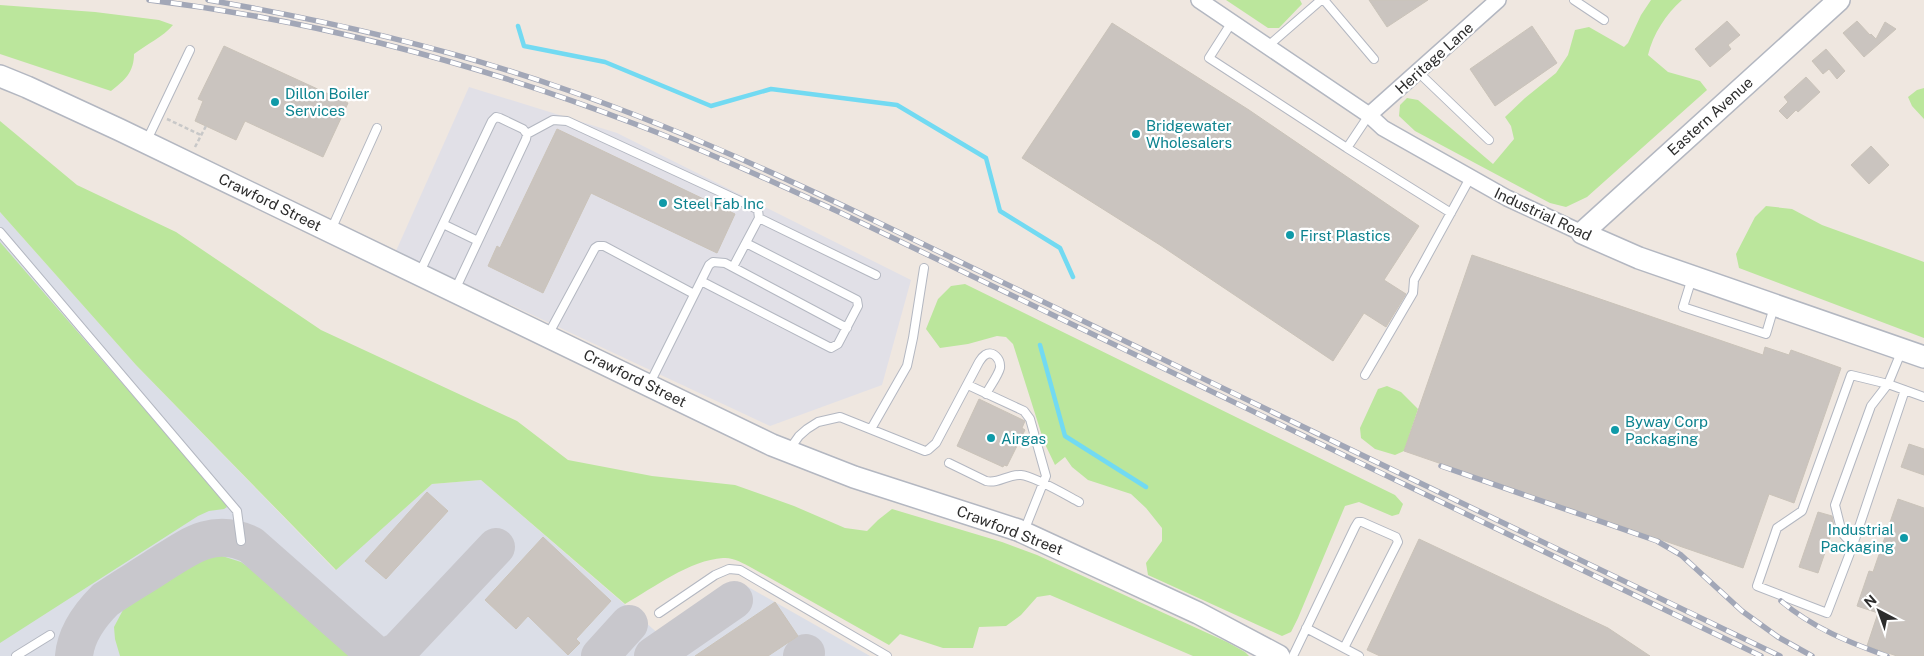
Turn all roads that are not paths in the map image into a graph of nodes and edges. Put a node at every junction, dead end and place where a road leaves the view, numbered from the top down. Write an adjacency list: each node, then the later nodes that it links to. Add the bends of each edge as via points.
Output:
1 (1199, 0): 7 (street, Industrial Road)
2 (1322, 0): 8 (lane); 10 (lane)
3 (1498, 0): 11 (street, Heritage Lane)
4 (1574, 0): 6 (lane)
5 (1839, 0): 25 (main road, Eastern Avenue)
6 (1604, 20)
7 (1232, 22): 8 (street, Industrial Road); 18 (lane, via 1209,58)
8 (1268, 46): 13 (street, Industrial Road)
9 (190, 50): 17 (lane)
10 (1374, 59)
11 (1418, 72): 13 (street, Heritage Lane); 16 (lane)
12 (0, 76): 17 (main road, Crawford Street)
13 (1369, 116): 18 (lane); 19 (street, Industrial Road, via 1383,128)
14 (377, 128): 24 (lane)
15 (527, 134): 21 (lane, via 553,120 567,120 753,207 758,210); 22 (lane, via 500,118 492,120); 26 (lane)
16 (1488, 140)
17 (146, 142): 24 (main road, Crawford Street)
18 (1347, 148): 20 (lane)
19 (1470, 178): 20 (lane); 25 (street, Industrial Road)
20 (1451, 213): 41 (lane, via 1414,280 1413,293)
21 (758, 218): 27 (lane); 31 (lane)
22 (443, 224): 26 (lane); 30 (lane)
23 (0, 232): 54 (lane, via 237,511)
24 (330, 232): 30 (main road, Crawford Street)
25 (1582, 233): 32 (main road, Industrial Road)
26 (478, 241): 34 (lane)
27 (746, 243): 28 (lane); 37 (lane, via 857,300 858,306)
28 (733, 267): 33 (lane, via 713,262); 37 (lane)
29 (924, 268): 48 (lane, via 907,366)
30 (419, 275): 34 (main road, Crawford Street)
31 (876, 276)
32 (1693, 277): 36 (main road, Industrial Road); 36 (lane, via 1683,308 1766,334)
33 (701, 281): 35 (lane); 37 (lane, via 831,348 838,344)
34 (454, 292): 38 (main road, Crawford Street)
35 (694, 294): 38 (lane, via 604,246 598,246); 43 (lane)
36 (1775, 305): 39 (main road, Industrial Road)
37 (847, 328)
38 (548, 335): 43 (main road, Crawford Street)
39 (1902, 349): 40 (main road, Industrial Road); 42 (lane)
40 (1924, 357)
41 (1365, 375)
42 (1888, 384): 45 (lane); 55 (lane, via 1872,406 1835,505 1842,533); 55 (lane, via 1850,375 1802,511 1777,528 1757,586 1826,613)
43 (649, 385): 49 (main road, Crawford Street)
44 (968, 385): 46 (lane); 46 (lane, via 979,362 990,353 1000,363 1000,369); 48 (lane, via 936,443 928,450)
45 (1905, 390): 47 (lane); 55 (lane)
46 (986, 394): 51 (lane, via 1027,414 1046,472)
47 (1924, 397)
48 (871, 429): 49 (lane, via 840,417 829,418 807,429)
49 (788, 451): 53 (main road, Crawford Street, via 854,477)
50 (948, 463): 51 (lane, via 986,481 997,482 1021,475)
51 (1044, 484): 52 (lane); 53 (lane)
52 (1079, 502)
53 (1024, 533): 62 (main road, Crawford Street, via 1198,613)
54 (242, 540)
55 (1854, 545)
56 (659, 613): 61 (lane, via 715,575 729,569 740,570)
57 (1306, 628): 59 (lane); 59 (lane, via 1358,522 1396,537 1398,542); 63 (lane)
58 (50, 635): 60 (lane)
59 (1344, 648): 64 (lane)
60 (16, 656)
61 (887, 656)
62 (1279, 656)
63 (1293, 656)
64 (1359, 656)

